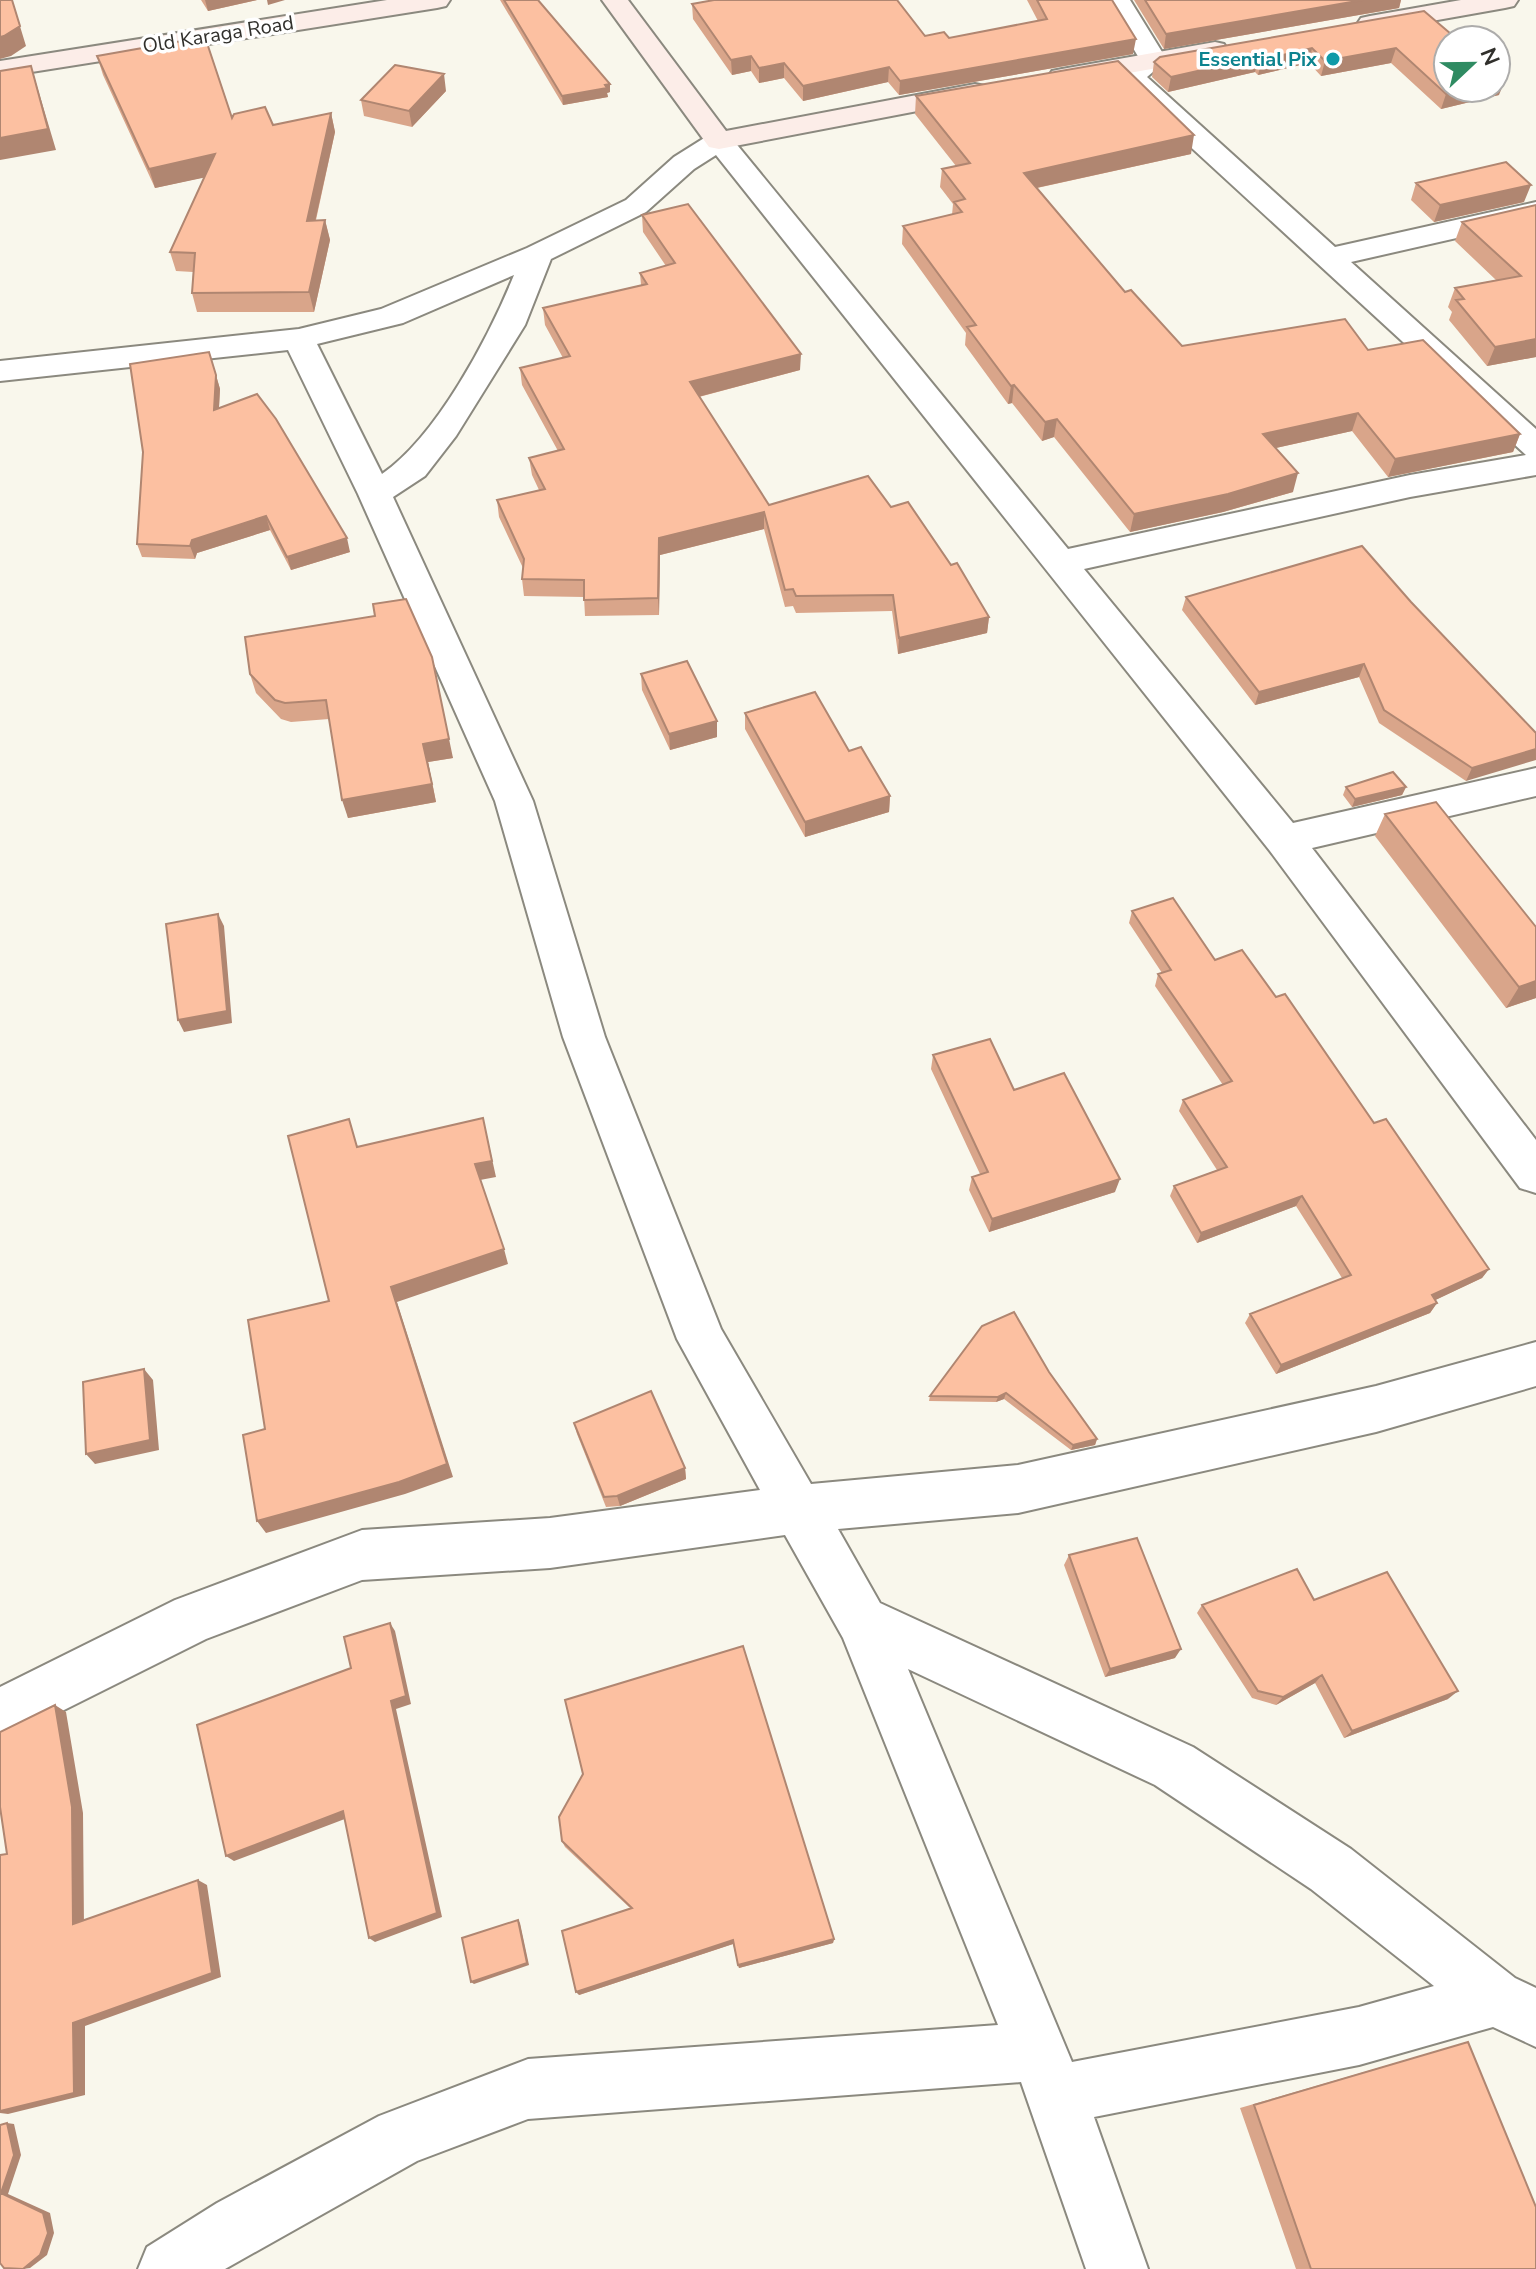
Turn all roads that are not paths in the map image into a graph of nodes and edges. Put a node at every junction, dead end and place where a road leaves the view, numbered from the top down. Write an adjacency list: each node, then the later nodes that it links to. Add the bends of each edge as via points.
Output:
1 (437, 0): 9 (street, Old Karaga Road)
2 (615, 0): 12 (street)
3 (1117, 0): 8 (street)
4 (1505, 0): 5 (street)
5 (1475, 3): 6 (street)
6 (1341, 29)
7 (1248, 45): 8 (street)
8 (1154, 60): 10 (street); 15 (street, via 1130,76)
9 (0, 69)
10 (1030, 83)
11 (999, 88): 12 (street)
12 (719, 141): 14 (street, via 684,163 636,206); 21 (street)
13 (1536, 211): 15 (street)
14 (538, 254): 16 (street, via 392,316); 20 (street, via 509,325 444,429 413,468)
15 (1327, 258): 18 (street)
16 (299, 339): 17 (street); 20 (street)
17 (0, 371)
18 (1536, 447)
19 (1536, 464): 21 (street)
20 (375, 494): 26 (street, via 514,801 584,1037 701,1339)
21 (1061, 562): 23 (street)
22 (1536, 782): 23 (street)
23 (1284, 840): 24 (street)
24 (1536, 1174)
25 (1536, 1364): 26 (street, via 1376,1409 1018,1489)
26 (799, 1509): 27 (street); 28 (street, via 550,1543 362,1555 193,1618)
27 (862, 1621): 29 (street, via 1174,1766 1331,1869); 30 (street)
28 (0, 1715)
29 (1515, 2008): 30 (street, via 1359,2036)
30 (1047, 2073): 31 (street, via 528,2089 400,2137 239,2225); 32 (street)
31 (177, 2267)
32 (1117, 2269)

